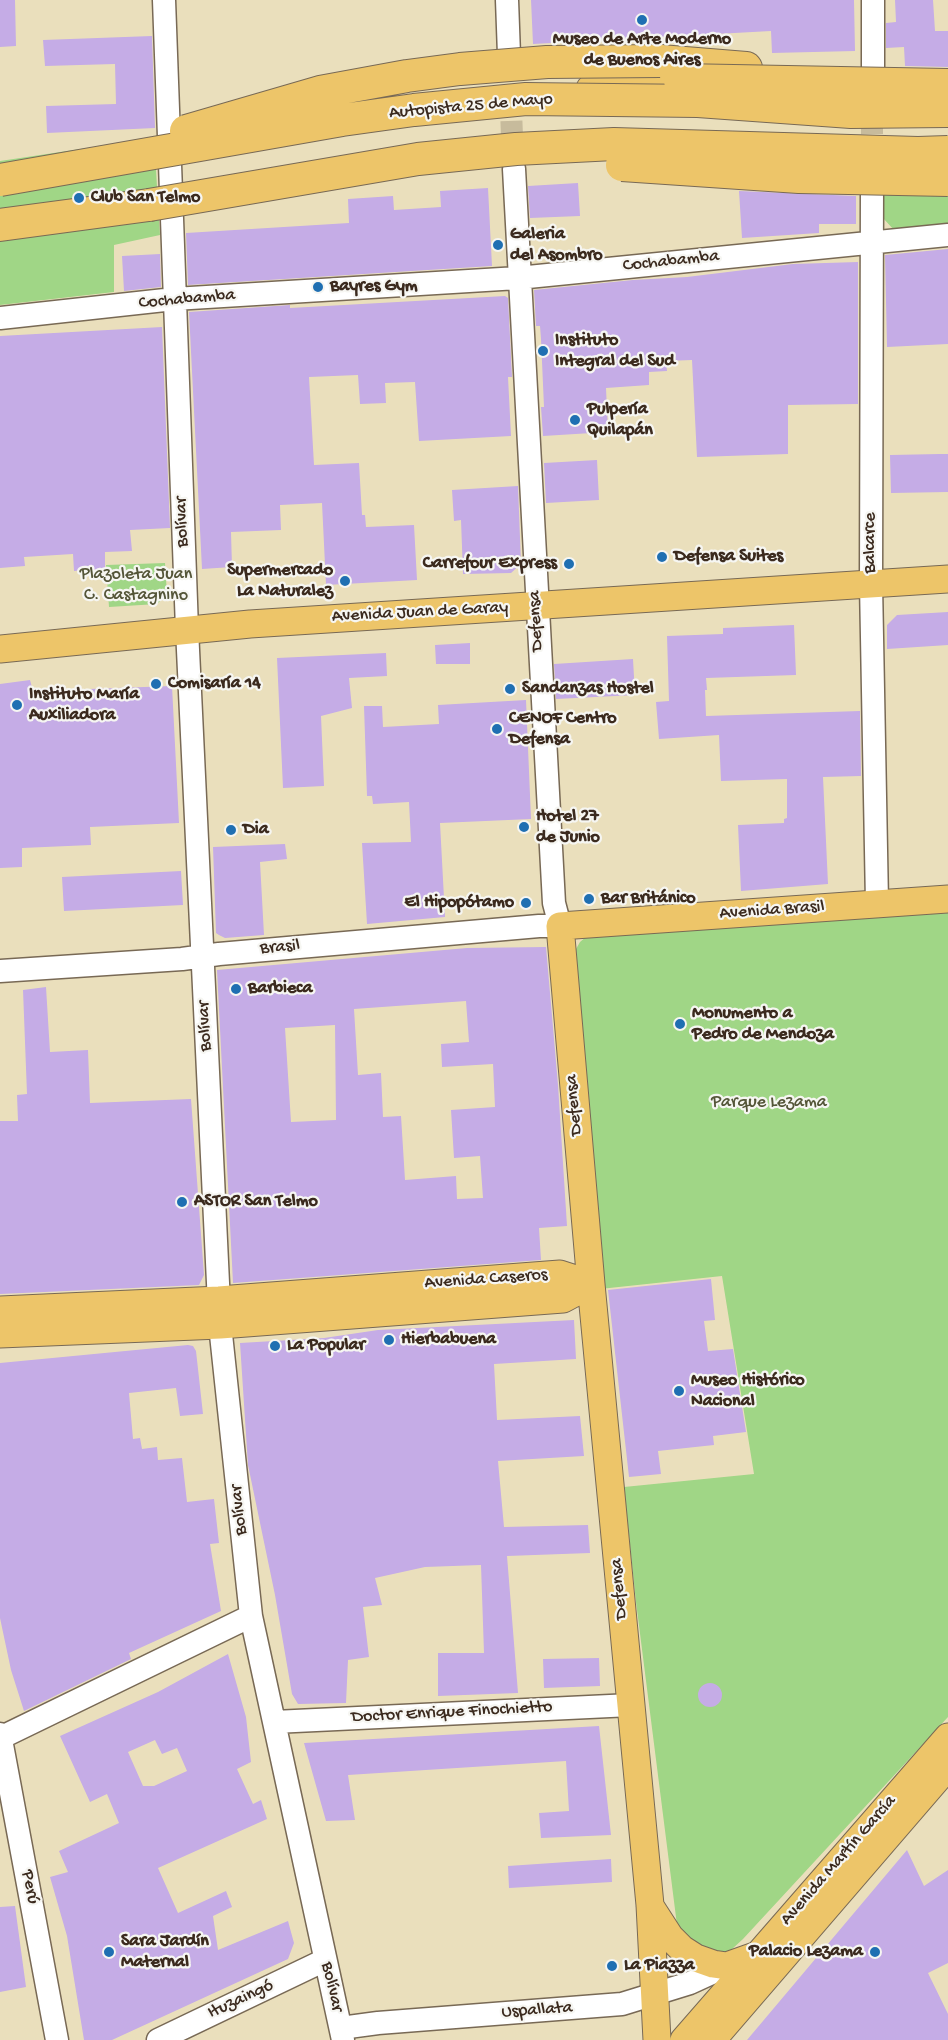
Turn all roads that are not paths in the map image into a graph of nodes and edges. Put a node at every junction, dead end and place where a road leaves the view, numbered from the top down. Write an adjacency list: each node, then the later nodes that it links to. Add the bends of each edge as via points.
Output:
1 (164, 0): 21 (street, Bolívar)
2 (507, 0): 4 (street)
3 (873, 0): 5 (street)
4 (509, 54)
5 (873, 73)
6 (948, 86): 8 (highway, bridge, via 680,80)
7 (948, 94): 13 (highway, bridge, via 830,75 660,61 547,62 460,69 320,92)
8 (526, 99): 9 (highway, Autopista 25 de Mayo, bridge, via 698,101 851,112); 13 (highway, Autopista 25 de Mayo, bridge, via 342,120)
9 (948, 111)
10 (948, 152): 11 (highway, bridge, via 614,144)
11 (418, 159): 15 (highway, bridge); 17 (highway, bridge, via 149,205)
12 (514, 169): 20 (street, Defensa)
13 (57, 170): 14 (highway, Autopista 25 de Mayo, bridge)
14 (0, 180)
15 (948, 180)
16 (872, 184): 19 (street, Balcarce)
17 (0, 225)
18 (948, 234): 19 (street, Cochabamba)
19 (872, 242): 20 (street, Cochabamba); 24 (street, Balcarce)
20 (518, 278): 21 (street, Cochabamba); 25 (street, Defensa)
21 (174, 299): 22 (street, Cochabamba); 26 (street, Bolívar)
22 (0, 318)
23 (948, 579): 24 (main road, Avenida Juan de Garay)
24 (871, 584): 25 (main road, Avenida Juan de Garay); 29 (street, Balcarce)
25 (536, 606): 26 (main road, Avenida Juan de Garay); 30 (street, Defensa, via 554,903)
26 (187, 629): 27 (main road, Avenida Juan de Garay); 31 (street, Bolívar)
27 (0, 649)
28 (948, 899): 29 (main road, Avenida Brasil)
29 (877, 903): 30 (main road, Avenida Brasil)
30 (560, 926): 31 (street, Brasil); 33 (main road, Defensa)
31 (202, 956): 32 (street, Brasil); 35 (street, Bolívar)
32 (0, 971)
33 (591, 1284): 35 (main road, Avenida Caseros, via 560,1274); 39 (main road, Defensa)
34 (0, 1310): 35 (main road, Avenida Caseros)
35 (219, 1312): 36 (main road, Avenida Caseros); 37 (street, Bolívar)
36 (0, 1334)
37 (251, 1616): 38 (street, Bolívar); 42 (street)
38 (269, 1699): 40 (street, via 276,1712); 41 (street, Bolívar)
39 (631, 1705): 40 (street, Doctor Enrique Finochietto); 44 (main road, Defensa)
40 (296, 1721): 41 (street, Doctor Enrique Finochietto)
41 (274, 1722): 46 (street, Bolívar)
42 (0, 1736): 50 (street, Perú)
43 (944, 1762): 45 (main road, Avenida Martín García); 54 (main road, Avenida Martín García)
44 (650, 1905): 47 (main road, via 682,1949 696,1958); 48 (main road, Defensa)
45 (755, 1956): 47 (main road); 53 (main road, Avenida Martín García)
46 (325, 1960): 49 (street, Bolívar); 51 (street, Ituzaingó)
47 (727, 1966): 48 (street, Uspallata)
48 (654, 1995): 49 (street, Uspallata, via 621,2004 378,2023); 52 (main road, Defensa)
49 (342, 2034)
50 (57, 2040)
51 (158, 2040)
52 (657, 2040)
53 (684, 2040)
54 (712, 2040)

